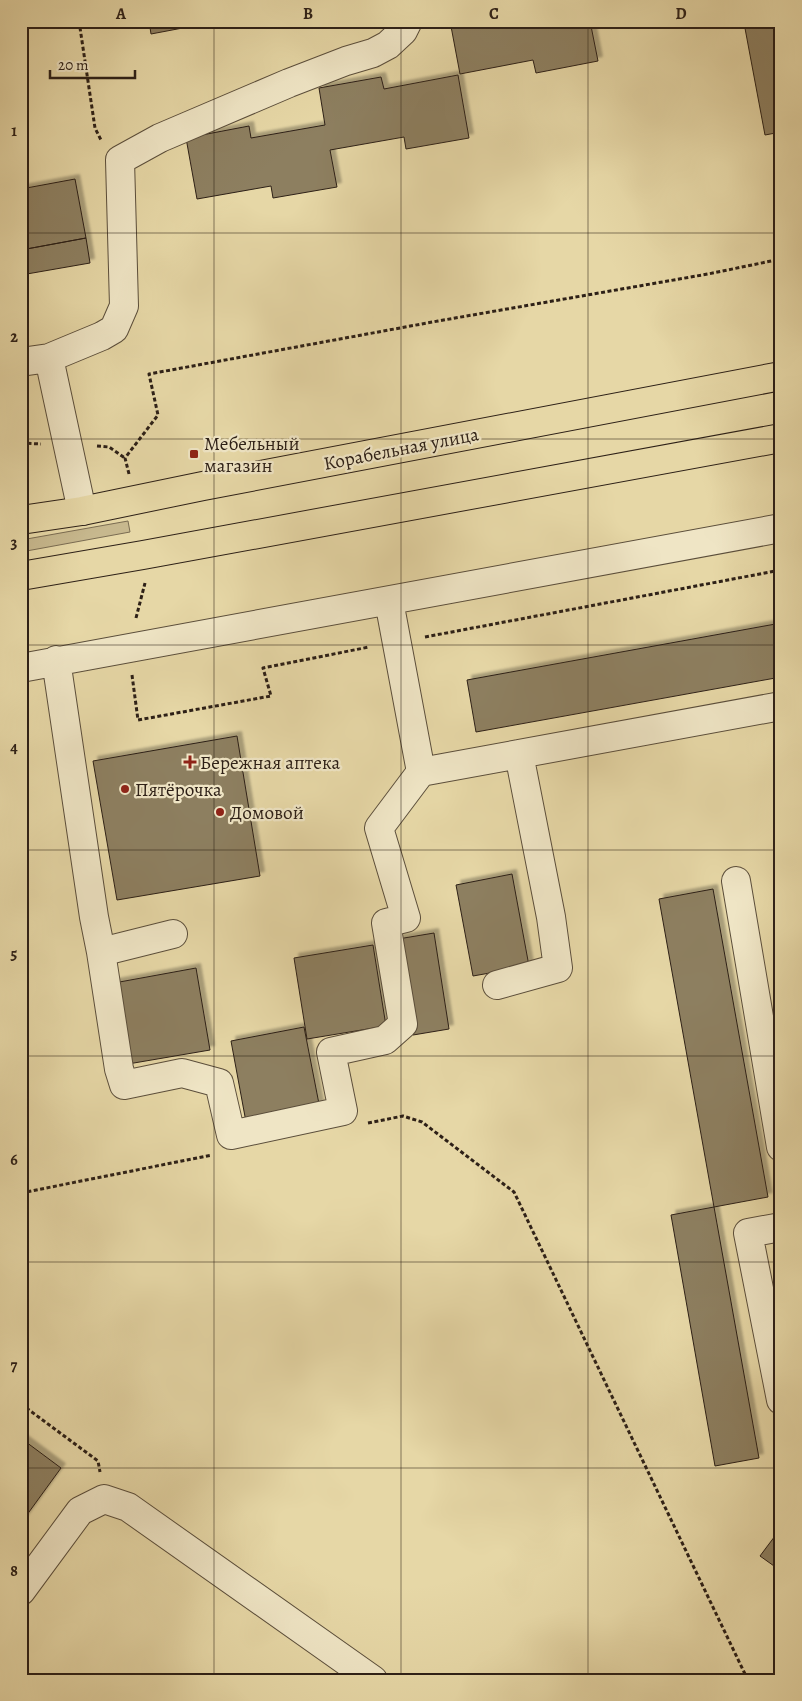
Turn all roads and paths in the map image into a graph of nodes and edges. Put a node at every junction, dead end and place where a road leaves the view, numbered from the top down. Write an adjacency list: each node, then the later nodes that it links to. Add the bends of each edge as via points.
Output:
1 (79, 21): 3 (path, via 95,128 106,148)
2 (408, 21): 3 (lane, via 388,45 373,53 346,61 160,138)
3 (120, 160): 4 (lane, via 124,306 120,318 114,329 102,336)
4 (49, 358): 5 (lane); 8 (lane)
5 (21, 362)
6 (781, 376): 8 (main road, Корабельная улица)
7 (781, 438): 11 (main road)
8 (82, 511): 9 (main road, Корабельная улица)
9 (21, 520)
10 (781, 528): 12 (lane)
11 (21, 576)
12 (389, 601): 13 (lane); 17 (lane)
13 (56, 660): 14 (lane); 20 (lane)
14 (21, 668)
15 (781, 706): 16 (lane)
16 (519, 754): 17 (lane); 21 (lane, via 558,968)
17 (421, 772): 20 (lane, via 379,828 406,918 386,923 403,1024 385,1040 331,1052 343,1112 231,1135 219,1083 182,1073 124,1085)
18 (736, 881): 23 (lane)
19 (173, 934): 20 (lane)
20 (101, 952)
21 (497, 985)
22 (364, 1124): 32 (path, via 403,1116 422,1122 514,1192 745,1674)
23 (781, 1147)
24 (217, 1154): 25 (path)
25 (21, 1193)
26 (781, 1227): 27 (lane, via 748,1233)
27 (781, 1400)
28 (21, 1404): 29 (path, via 98,1461)
29 (104, 1499): 30 (lane, via 80,1511); 31 (lane, via 128,1507)
30 (21, 1591)
31 (373, 1680)
32 (751, 1680)

